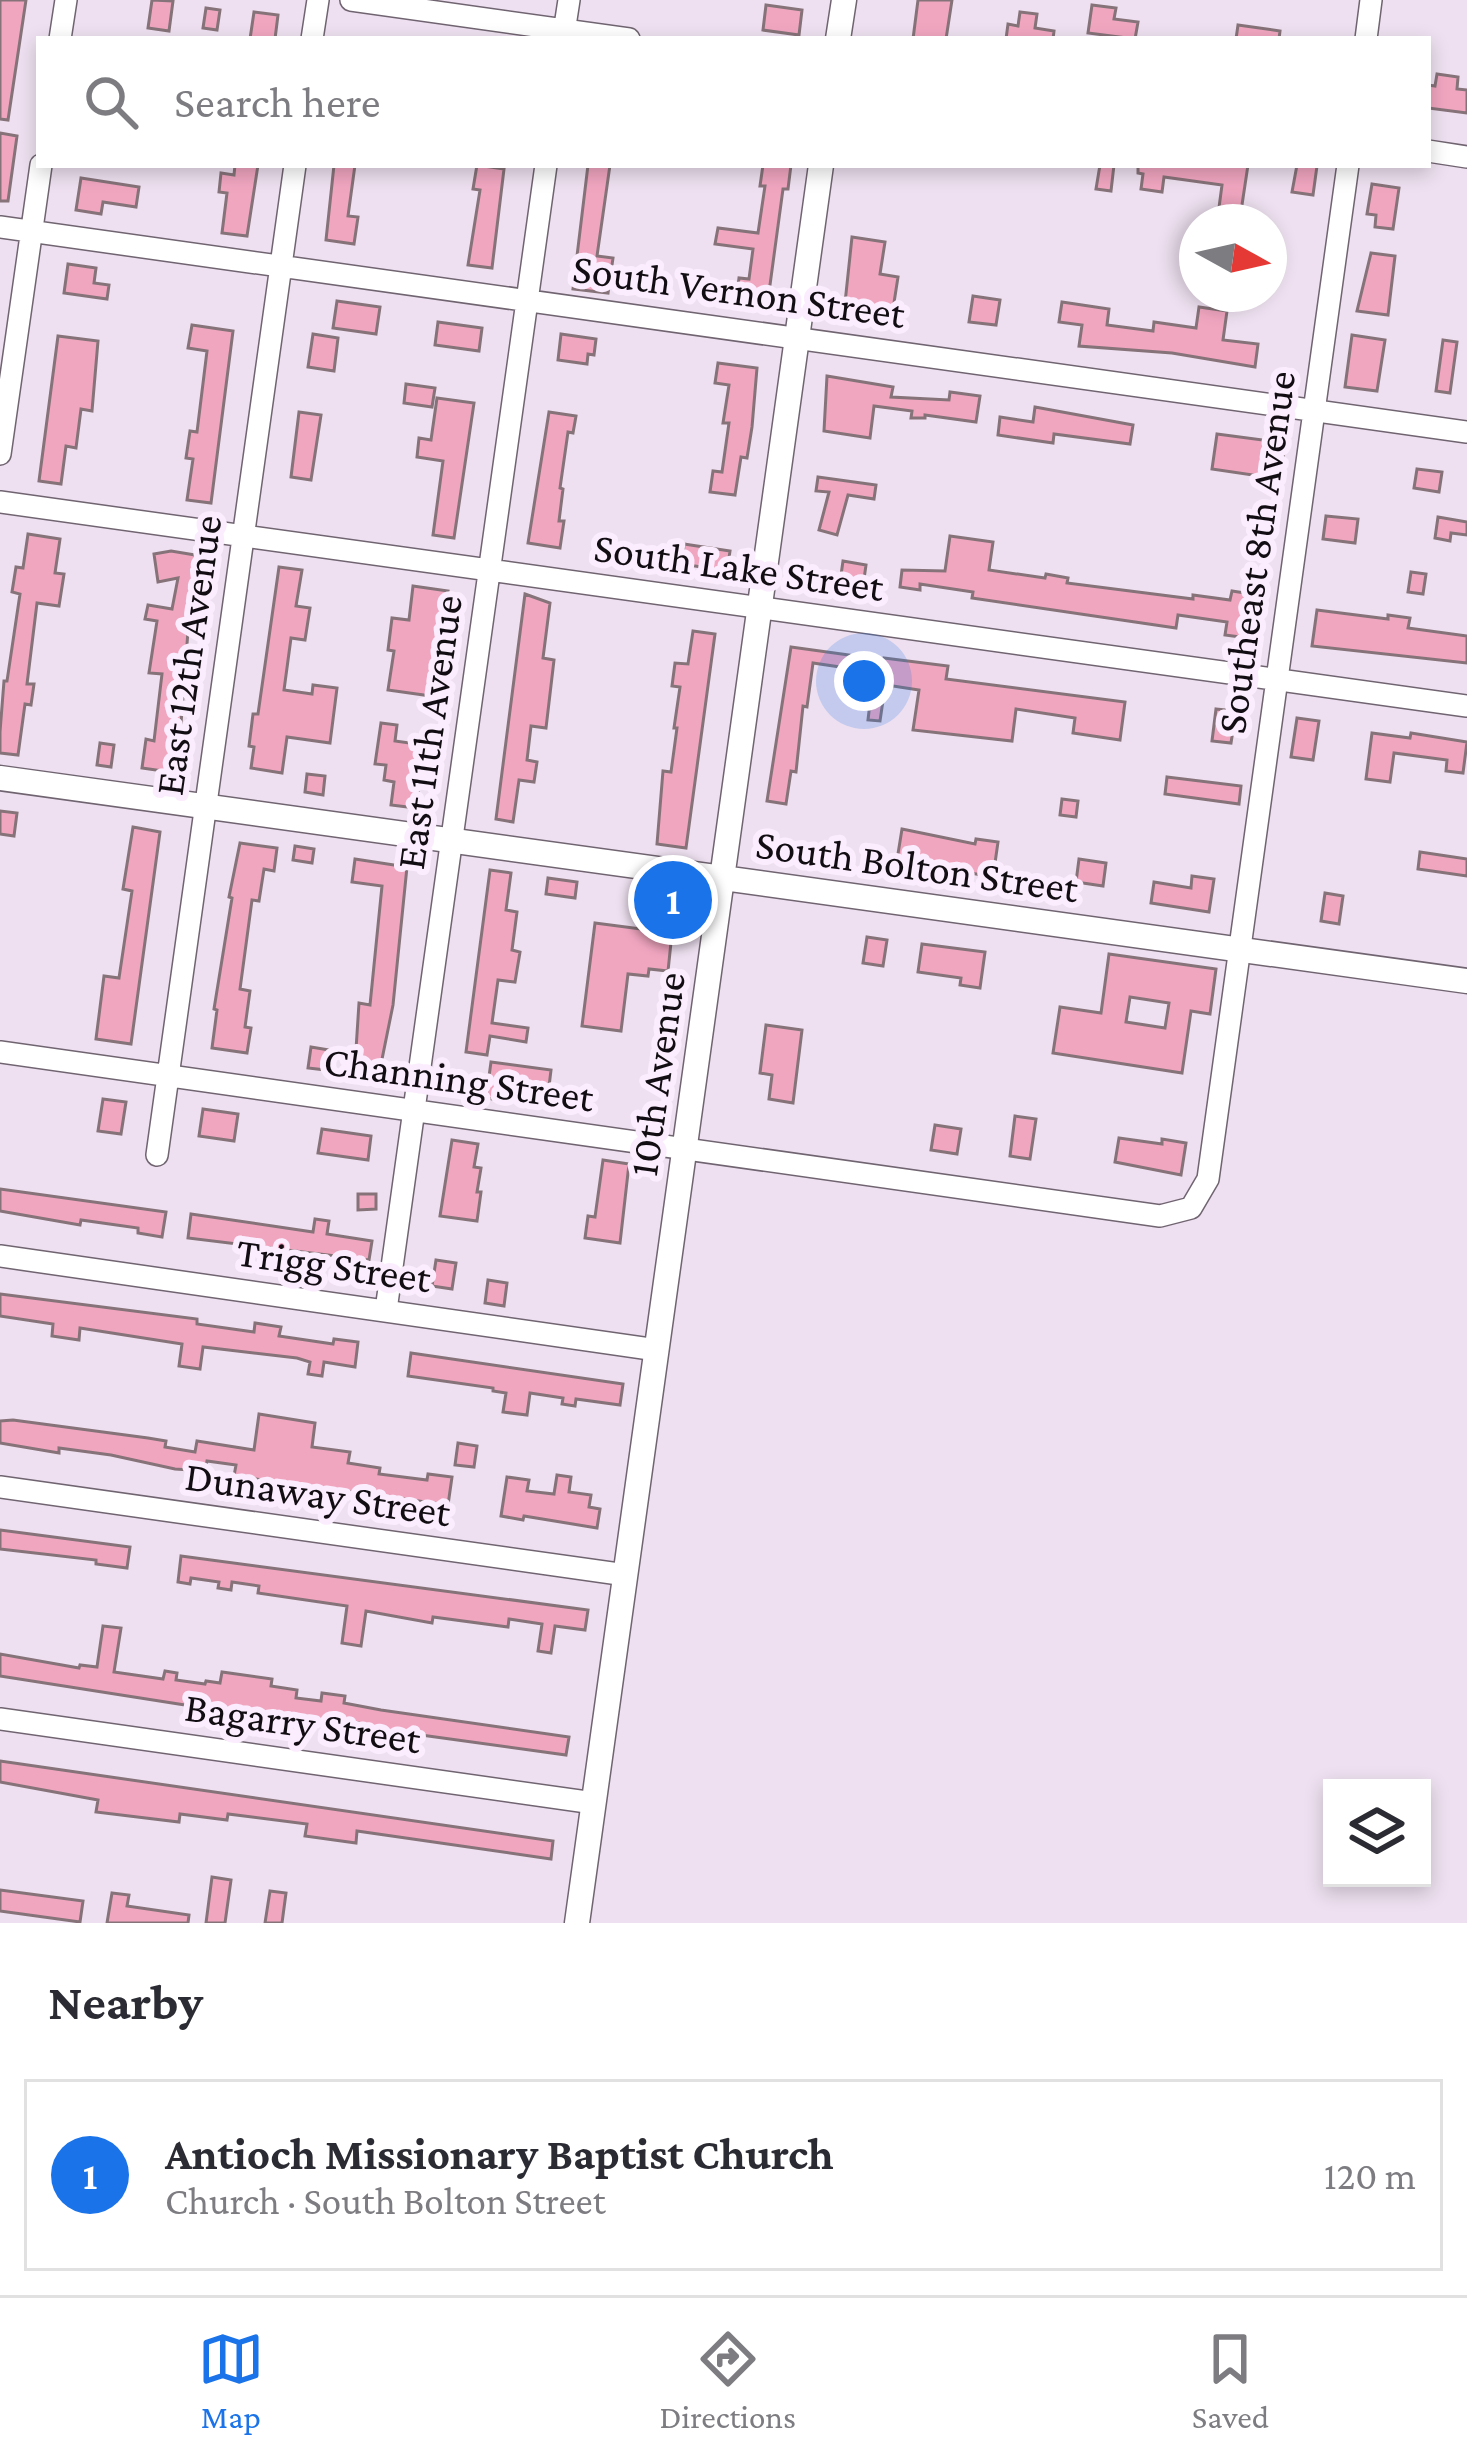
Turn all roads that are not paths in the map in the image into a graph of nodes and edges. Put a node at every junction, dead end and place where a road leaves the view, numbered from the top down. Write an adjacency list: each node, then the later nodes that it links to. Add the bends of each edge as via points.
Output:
1 (66, 0): 8 (street)
2 (318, 0): 9 (street)
3 (351, 0): 7 (street)
4 (569, 0): 7 (street)
5 (844, 0): 10 (main road)
6 (1371, 0): 11 (street)
7 (564, 34)
8 (60, 36)
9 (312, 36)
10 (838, 36)
11 (1366, 36)
12 (1431, 151): 13 (street)
13 (1467, 157)
14 (40, 168): 20 (street)
15 (295, 168): 21 (street, East 12th Avenue)
16 (546, 168): 22 (street, East 11th Avenue)
17 (820, 168): 23 (main road, 10th Avenue)
18 (1348, 168): 24 (street, Southeast 8th Avenue)
19 (0, 227): 20 (street, South Vernon Street)
20 (31, 231): 21 (street, South Vernon Street); 26 (street)
21 (280, 266): 22 (street, South Vernon Street); 28 (street, East 12th Avenue)
22 (526, 302): 23 (street, South Vernon Street); 29 (street, East 11th Avenue)
23 (797, 336): 24 (street, South Vernon Street); 30 (main road, 10th Avenue)
24 (1315, 410): 25 (street, South Vernon Street); 31 (street, Southeast 8th Avenue)
25 (1467, 432)
26 (0, 454)
27 (0, 502): 28 (street, South Lake Street)
28 (243, 537): 29 (street, South Lake Street); 34 (street, East 12th Avenue)
29 (490, 570): 30 (street, South Lake Street); 35 (street, East 11th Avenue)
30 (760, 608): 31 (street, South Lake Street); 36 (main road, 10th Avenue)
31 (1276, 680): 32 (street, South Lake Street); 37 (street, Southeast 8th Avenue)
32 (1467, 706)
33 (0, 778): 34 (main road, South Bolton Street)
34 (205, 806): 35 (main road, South Bolton Street); 40 (street, East 12th Avenue)
35 (452, 841): 36 (main road, South Bolton Street); 41 (street, East 11th Avenue)
36 (723, 878): 37 (main road, South Bolton Street); 42 (main road, 10th Avenue)
37 (1239, 950): 38 (main road, South Bolton Street); 44 (street, Southeast 8th Avenue, via 1208,1179)
38 (1467, 981)
39 (0, 1052): 40 (street, Channing Street)
40 (169, 1076): 41 (street, Channing Street); 43 (street, East 12th Avenue)
41 (415, 1111): 42 (street, Channing Street); 46 (street, East 11th Avenue)
42 (685, 1149): 44 (street, Channing Street, via 1160,1216); 47 (main road, 10th Avenue)
43 (157, 1155)
44 (1191, 1208)
45 (0, 1256): 46 (street, Trigg Street)
46 (386, 1310): 47 (street, Trigg Street)
47 (657, 1350): 49 (main road, 10th Avenue)
48 (0, 1487): 49 (street, Dunaway Street)
49 (626, 1575): 51 (main road, 10th Avenue)
50 (0, 1719): 51 (street, Bagarry Street)
51 (594, 1803): 52 (main road, 10th Avenue)
52 (578, 1923)

